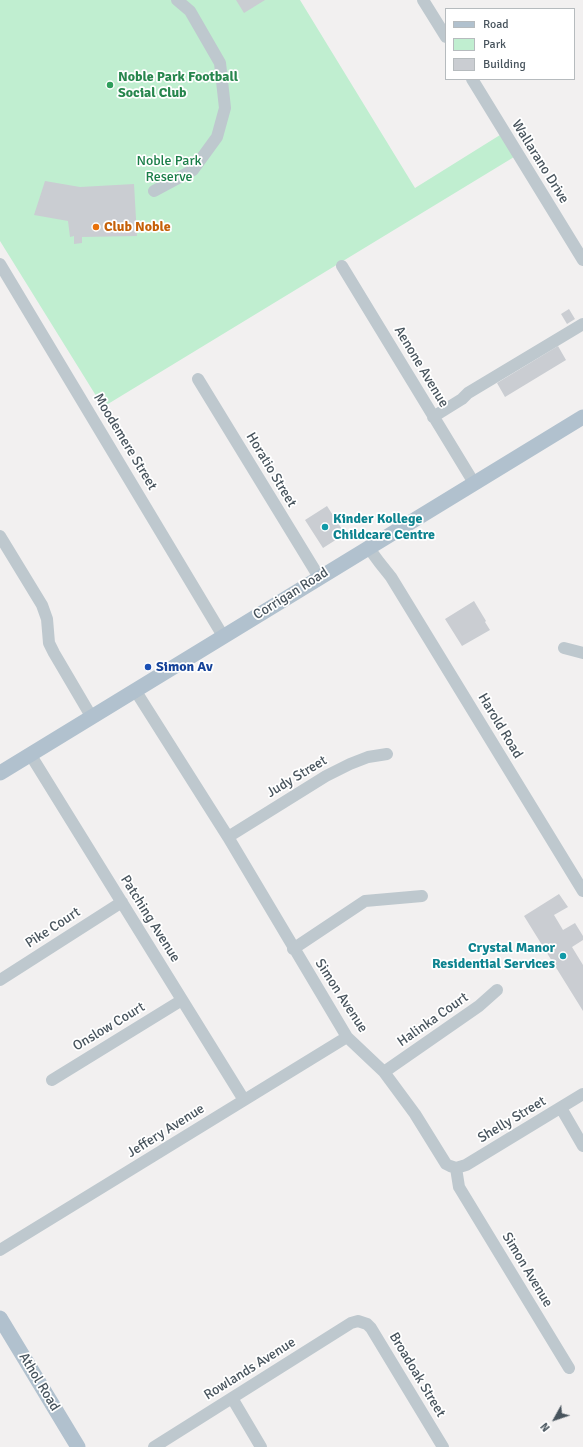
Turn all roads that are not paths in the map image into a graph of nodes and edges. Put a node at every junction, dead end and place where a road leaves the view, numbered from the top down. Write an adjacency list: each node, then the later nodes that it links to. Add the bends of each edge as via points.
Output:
1 (177, 0): 5 (street, via 190,11 220,63 225,108 217,137 193,170)
2 (423, 0): 3 (street)
3 (445, 35)
4 (473, 80): 6 (street, Wallarano Drive)
5 (154, 192)
6 (583, 260)
7 (0, 264): 17 (street, Moodemere Street)
8 (342, 266): 11 (street, Aenone Avenue)
9 (583, 324): 11 (street, via 468,393)
10 (198, 379): 16 (street, Horatio Street)
11 (434, 417): 13 (street, Aenone Avenue)
12 (583, 417): 13 (main road, Corrigan Road)
13 (474, 483): 15 (main road, Corrigan Road)
14 (0, 536): 21 (street, via 42,605 47,619 49,643)
15 (372, 545): 16 (main road, Corrigan Road); 26 (street, Harold Road, via 379,562 391,577)
16 (319, 578): 17 (main road, Corrigan Road)
17 (223, 636): 20 (main road, Corrigan Road)
18 (564, 648): 19 (street)
19 (583, 653)
20 (135, 690): 21 (main road, Corrigan Road); 25 (street, Simon Avenue)
21 (91, 716): 22 (main road, Corrigan Road)
22 (30, 754): 24 (main road, Corrigan Road); 28 (street, Patching Avenue)
23 (387, 754): 25 (street, Judy Street, via 368,757 326,776)
24 (0, 773)
25 (228, 837): 29 (street, Simon Avenue)
26 (583, 891)
27 (422, 896): 29 (street, via 365,901)
28 (122, 902): 30 (street, Pike Court); 32 (street, Patching Avenue)
29 (293, 949): 33 (street, Simon Avenue)
30 (0, 980)
31 (497, 990): 34 (street, Halinka Court, via 479,1006)
32 (182, 1000): 35 (street, Onslow Court); 37 (street, Patching Avenue)
33 (347, 1037): 34 (street, Simon Avenue); 37 (street, Jeffery Avenue)
34 (384, 1072): 40 (street, Simon Avenue, via 415,1114 446,1164)
35 (52, 1080)
36 (583, 1094): 38 (street, Shelly Street)
37 (244, 1100): 41 (street, Jeffery Avenue)
38 (561, 1108): 39 (street); 40 (street, Shelly Street, via 466,1165)
39 (583, 1146)
40 (456, 1168): 44 (street, Simon Avenue, via 459,1187)
41 (0, 1250)
42 (0, 1318): 46 (main road, Athol Road)
43 (363, 1321): 45 (street, Rowlands Avenue, via 351,1323); 49 (street, Broadoak Street, via 371,1328)
44 (569, 1368)
45 (232, 1398): 47 (street, Rowlands Avenue); 48 (street)
46 (78, 1447)
47 (154, 1447)
48 (261, 1447)
49 (443, 1447)

